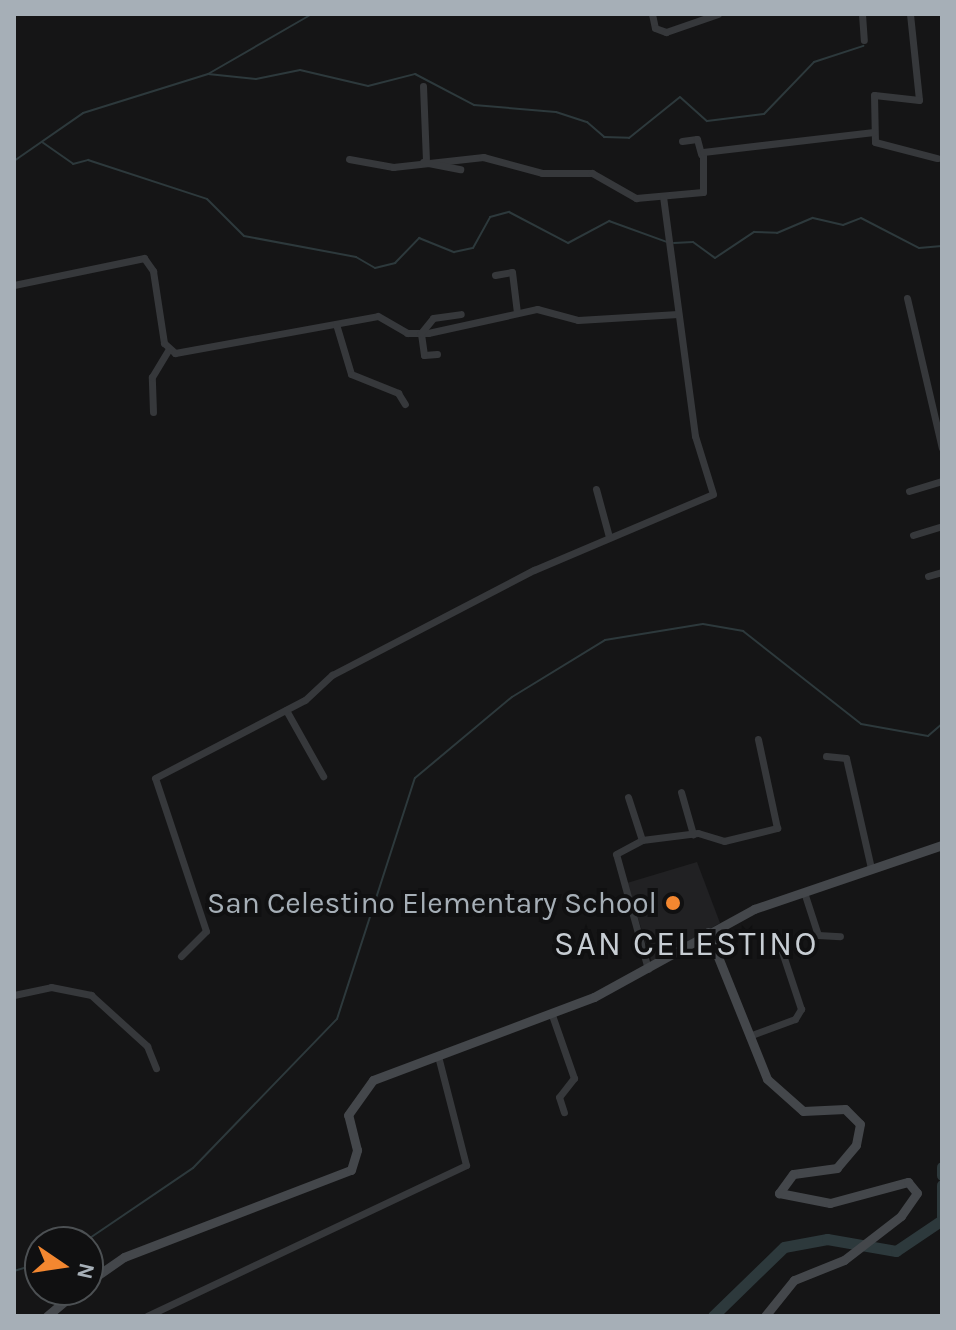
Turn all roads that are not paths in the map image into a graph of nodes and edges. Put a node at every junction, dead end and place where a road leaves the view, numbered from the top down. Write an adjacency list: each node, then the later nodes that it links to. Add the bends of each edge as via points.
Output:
1 (652, 14): 2 (street, via 655,28 666,32)
2 (718, 14)
3 (862, 14): 5 (street)
4 (910, 14): 7 (street, via 919,100 874,95)
5 (864, 40)
6 (423, 86): 12 (street)
7 (874, 132): 9 (street); 10 (street, via 876,145)
8 (682, 141): 9 (street, via 697,139)
9 (701, 154): 14 (street, via 704,191)
10 (937, 158)
11 (349, 159): 12 (street, via 393,167)
12 (424, 161): 13 (street); 14 (street, via 483,157 542,173 583,171 632,198)
13 (460, 169)
14 (663, 197): 20 (street)
15 (495, 275): 18 (street, via 512,272)
16 (14, 285): 23 (street, via 144,258 153,271)
17 (907, 298): 27 (street)
18 (517, 313): 20 (street, via 543,309 578,320); 22 (street)
19 (461, 314): 22 (street, via 433,318)
20 (678, 314): 33 (street, via 695,436 713,494)
21 (336, 324): 22 (street, via 378,316); 23 (street); 25 (street, via 351,374 398,393)
22 (421, 333): 24 (street, via 424,355)
23 (168, 350): 26 (street, via 152,377)
24 (437, 354)
25 (405, 404)
26 (153, 412)
27 (942, 448)
28 (942, 481): 30 (street)
29 (596, 489): 33 (street)
30 (909, 491)
31 (942, 526): 32 (street)
32 (913, 535)
33 (609, 537): 36 (street, via 332,675)
34 (942, 572): 35 (street)
35 (928, 576)
36 (286, 710): 39 (street); 50 (street, via 160,776 156,787 206,931)
37 (758, 739): 42 (street, via 779,825 724,841)
38 (826, 756): 45 (street, via 842,755 848,763)
39 (323, 776)
40 (681, 792): 42 (street)
41 (628, 797): 43 (street)
42 (693, 834): 43 (street)
43 (642, 840): 51 (street, via 618,850 615,860)
44 (942, 845): 45 (main road)
45 (871, 868): 46 (main road)
46 (804, 892): 47 (main road); 48 (street, via 818,935)
47 (708, 932): 51 (main road); 54 (main road)
48 (840, 936)
49 (778, 940): 54 (street, via 801,1009 795,1019)
50 (181, 956)
51 (648, 970): 53 (main road)
52 (14, 995): 56 (street, via 51,987 91,995 147,1046)
53 (552, 1015): 55 (main road); 57 (street, via 574,1078 559,1097)
54 (749, 1036): 60 (main road, via 767,1079 795,1106 845,1109 860,1124 856,1145 837,1168 793,1174 779,1193 830,1203 908,1182 916,1186 912,1205 844,1260 794,1280)
55 (438, 1056): 58 (main road, via 367,1085 348,1115 357,1150 351,1170 124,1257); 59 (street, via 466,1165)
56 (156, 1068)
57 (564, 1112)
58 (104, 1271)
59 (147, 1316)
60 (765, 1316)

